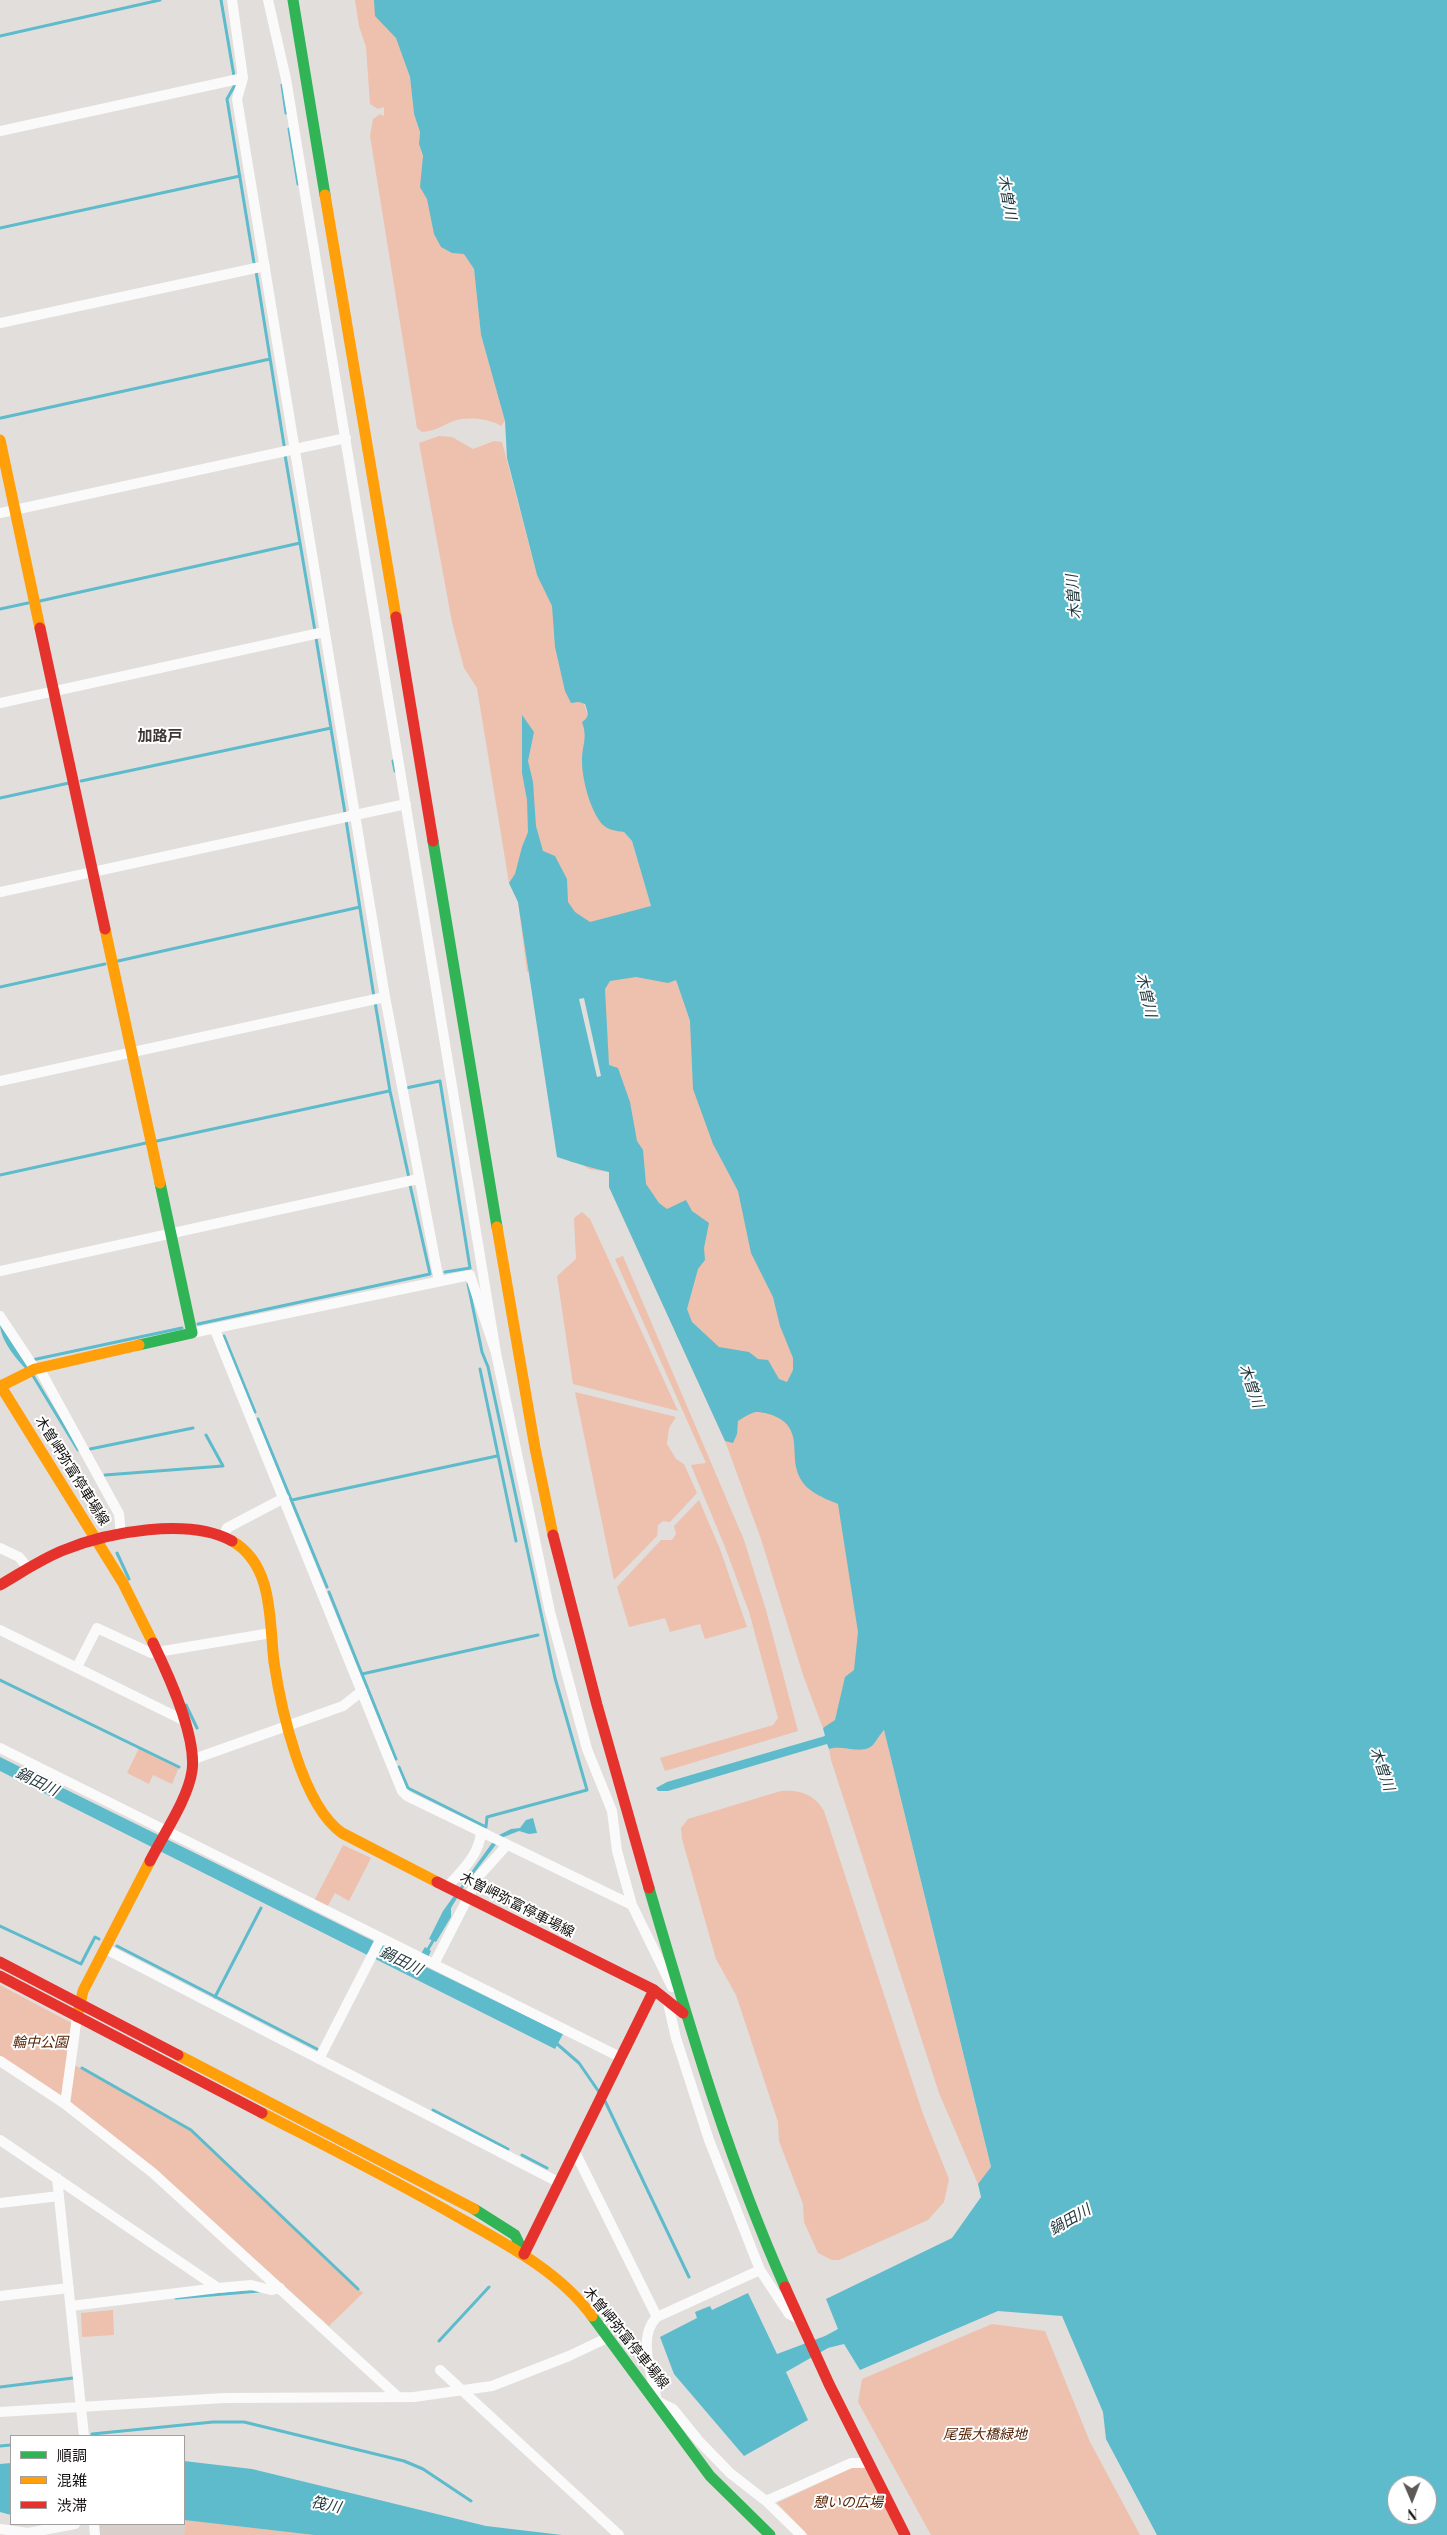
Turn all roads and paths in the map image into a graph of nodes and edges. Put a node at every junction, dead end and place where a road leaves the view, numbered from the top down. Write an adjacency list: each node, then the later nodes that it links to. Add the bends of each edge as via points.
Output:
1 (232, 0): 6 (street)
2 (268, 0): 10 (street, via 286,79)
3 (285, 0): 5 (street)
4 (293, 0): 5 (street)
5 (296, 16): 65 (street, via 490,1191 542,1484 591,1690)
6 (243, 78): 7 (street); 8 (street, via 238,99)
7 (0, 131)
8 (265, 266): 9 (street); 12 (street)
9 (0, 323)
10 (346, 438): 12 (street); 18 (street)
11 (0, 440): 13 (street)
12 (295, 448): 13 (street); 15 (street)
13 (16, 509): 14 (street); 16 (street)
14 (0, 513)
15 (324, 632): 16 (street); 19 (street)
16 (53, 691): 17 (street); 20 (street)
17 (0, 703)
18 (406, 804): 19 (street); 32 (street)
19 (355, 815): 20 (street); 22 (street)
20 (94, 872): 21 (street); 23 (street)
21 (0, 892)
22 (385, 997): 23 (street); 25 (street)
23 (131, 1052): 24 (street); 26 (street)
24 (0, 1081)
25 (418, 1179): 26 (street); 28 (street)
26 (172, 1233): 27 (street); 31 (street)
27 (0, 1271)
28 (439, 1281): 30 (street); 32 (street, via 470,1275)
29 (0, 1316): 33 (street)
30 (215, 1330): 31 (street); 35 (street)
31 (192, 1333): 33 (street)
32 (496, 1354): 56 (street, via 550,1612 587,1749 612,1811 617,1851)
33 (37, 1369): 34 (street); 36 (street, via 119,1514)
34 (0, 1386): 38 (street, 木曽岬弥富停車場線)
35 (284, 1498): 37 (street, via 227,1528); 46 (street)
36 (121, 1535): 37 (street, 木曽岬弥富停車場線, via 164,1528 188,1528); 38 (street, 木曽岬弥富停車場線)
37 (224, 1535): 43 (street, 木曽岬弥富停車場線, via 244,1549 261,1574)
38 (97, 1539): 40 (street, via 62,1551); 44 (street)
39 (0, 1548): 40 (street, via 19,1557)
40 (29, 1570): 41 (street)
41 (0, 1585)
42 (0, 1630): 45 (street)
43 (270, 1633): 44 (street); 48 (street, 木曽岬弥富停車場線, via 278,1696)
44 (157, 1652): 45 (street, via 151,1653 97,1628); 47 (street)
45 (77, 1667): 47 (street)
46 (362, 1691): 48 (street, via 343,1706); 52 (street, via 402,1791)
47 (185, 1721): 50 (street)
48 (286, 1725): 50 (street); 54 (street, 木曽岬弥富停車場線, via 310,1789 328,1821 352,1839)
49 (0, 1748): 51 (street)
50 (194, 1759): 51 (street, via 186,1790)
51 (166, 1831): 57 (street); 58 (street)
52 (481, 1832): 53 (street); 54 (street, via 480,1846)
53 (500, 1841): 55 (street); 56 (street)
54 (450, 1888): 55 (street, 木曽岬弥富停車場線)
55 (466, 1897): 60 (street); 62 (street, 木曽岬弥富停車場線)
56 (632, 1905): 65 (street)
57 (380, 1940): 60 (street); 68 (street)
58 (106, 1949): 64 (street, via 83,1991); 68 (street)
59 (0, 1962): 64 (street)
60 (432, 1963): 67 (street)
61 (0, 1976): 66 (street)
62 (654, 1990): 63 (street, 木曽岬弥富停車場線); 67 (street)
63 (668, 2003): 65 (street, 木曽岬弥富停車場線); 78 (street, via 708,2140)
64 (80, 2004): 66 (street); 77 (street, via 485,2216 515,2235)
65 (683, 2013): 85 (street, via 720,2125)
66 (77, 2018): 70 (street); 77 (street, via 394,2181)
67 (622, 2058): 72 (street)
68 (319, 2059): 74 (street)
69 (0, 2061): 70 (street)
70 (65, 2104): 81 (street, via 153,2173)
71 (0, 2140): 73 (street)
72 (574, 2150): 74 (street); 84 (street)
73 (58, 2178): 75 (street); 80 (street)
74 (560, 2183): 77 (street)
75 (59, 2196): 76 (street); 79 (street)
76 (0, 2203)
77 (524, 2254): 86 (street, 木曽岬弥富停車場線, via 582,2302)
78 (760, 2270): 84 (street); 85 (street, via 790,2314)
79 (69, 2288): 82 (street); 83 (street)
80 (218, 2288): 81 (street, via 251,2285 271,2290); 83 (street)
81 (280, 2288): 89 (street)
82 (0, 2296)
83 (71, 2306): 91 (street)
84 (657, 2317): 90 (street, via 647,2331 647,2345)
85 (801, 2320): 94 (street)
86 (609, 2336): 88 (street, via 570,2356 492,2386); 90 (street, 木曽岬弥富停車場線)
87 (440, 2370): 88 (street)
88 (460, 2389): 89 (street, via 414,2397); 98 (street)
89 (397, 2396): 91 (street, via 224,2398)
90 (657, 2401): 95 (street, via 673,2409 730,2473); 99 (street, 木曽岬弥富停車場線, via 710,2476)
91 (81, 2406): 92 (street); 93 (street)
92 (0, 2412)
93 (84, 2435)
94 (868, 2463): 95 (street, via 850,2463); 101 (street)
95 (766, 2501): 100 (street)
96 (69, 2525): 97 (street, via 28,2533)
97 (0, 2529)
98 (619, 2535)
99 (770, 2535)
100 (801, 2535)
101 (905, 2535)

